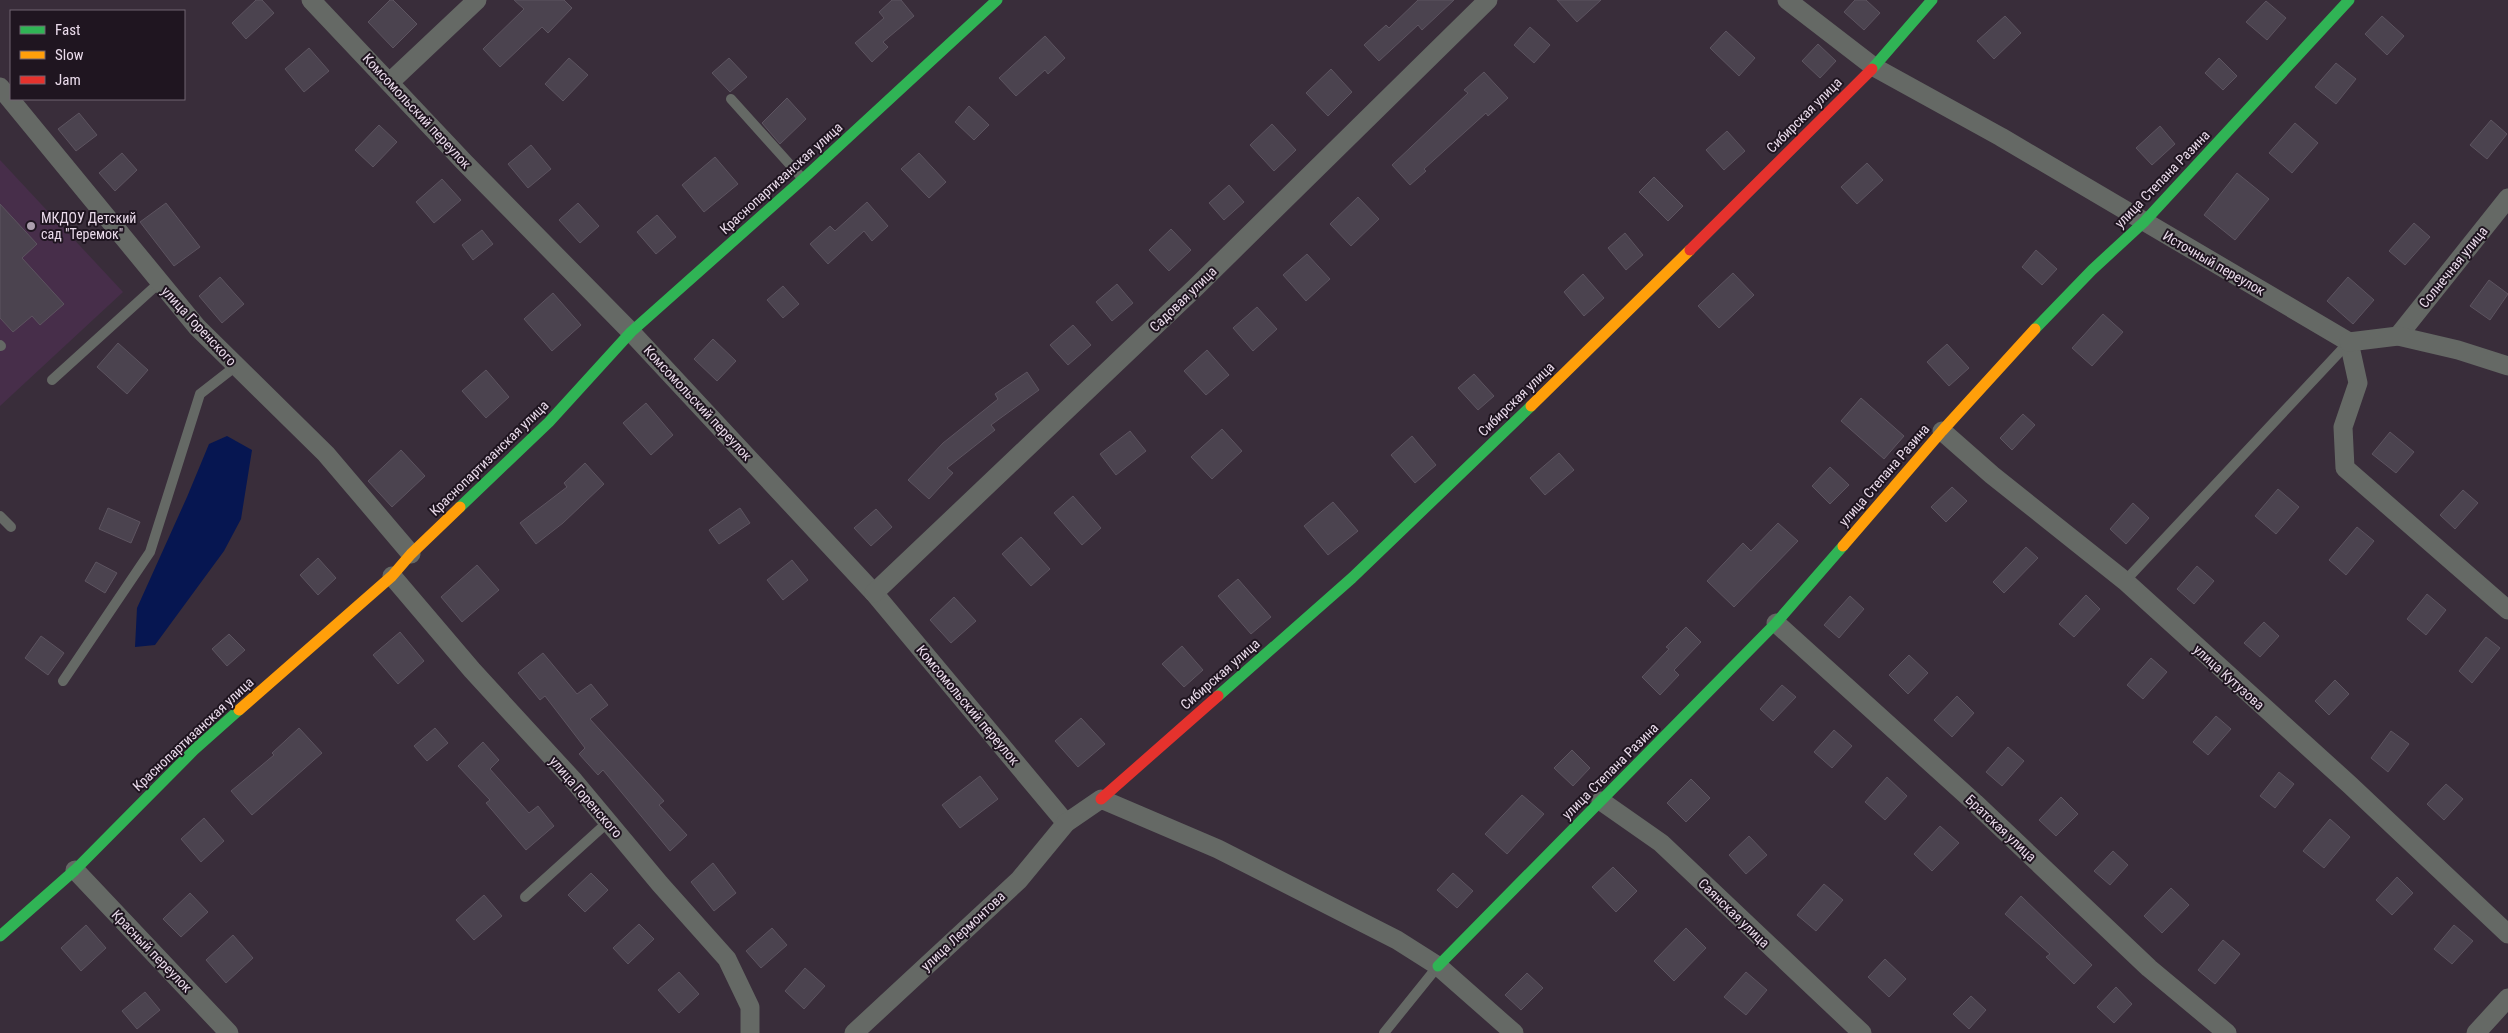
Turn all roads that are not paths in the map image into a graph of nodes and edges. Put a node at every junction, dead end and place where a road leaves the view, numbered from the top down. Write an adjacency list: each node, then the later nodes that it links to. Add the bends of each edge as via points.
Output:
1 (311, 0): 9 (street, Комсомольский переулок)
2 (477, 0): 9 (street)
3 (997, 0): 14 (street, Краснопартизанская улица)
4 (1488, 0): 30 (street, Садовая улица, via 1189,294)
5 (1787, 0): 8 (street, Источный переулок)
6 (1932, 0): 8 (street, Сибирская улица)
7 (2349, 0): 16 (street, улица Степана Разина)
8 (1874, 67): 16 (street, Источный переулок, via 2001,137); 34 (street, Сибирская улица, via 1592,347 1352,578)
9 (390, 82): 18 (street, Комсомольский переулок, via 465,164)
10 (0, 87): 11 (street, улица Горенского)
11 (10, 99)
12 (731, 99): 14 (lane)
13 (11, 100): 17 (street, улица Горенского)
14 (803, 179): 18 (street, Краснопартизанская улица)
15 (2508, 198): 19 (street, Солнечная улица)
16 (2144, 222): 20 (street, Источный переулок); 24 (street, улица Степана Разина, via 2085,277)
17 (159, 283): 21 (street, улица Горенского, via 196,327); 23 (lane)
18 (631, 332): 27 (street, Краснопартизанская улица, via 549,422); 30 (street, Комсомольский переулок)
19 (2398, 336): 20 (street); 22 (street)
20 (2349, 342): 29 (lane); 31 (street, via 2358,383 2343,427 2346,468)
21 (236, 366): 27 (street, улица Горенского, via 326,454); 33 (lane, via 200,394 150,552)
22 (2508, 366)
23 (52, 380)
24 (1942, 431): 29 (street, улица Кутузова); 32 (street, улица Степана Разина)
25 (0, 516): 26 (lane)
26 (11, 527)
27 (411, 554): 28 (street, Краснопартизанская улица)
28 (392, 576): 36 (street, улица Горенского); 38 (street, Краснопартизанская улица, via 194,750)
29 (2124, 581): 40 (street, улица Кутузова, via 2350,785)
30 (874, 593): 37 (street, Комсомольский переулок)
31 (2508, 610)
32 (1776, 623): 35 (street, улица Степана Разина); 50 (street, Братская улица, via 1975,803 2149,968)
33 (63, 681)
34 (1101, 799): 37 (street, улица Лермонтова); 42 (street, via 1218,849 1397,940)
35 (1601, 801): 42 (street, улица Степана Разина); 49 (street, Саянская улица, via 1661,843)
36 (608, 822): 39 (lane); 45 (street, улица Горенского, via 727,959 750,1007)
37 (1066, 823): 46 (street, улица Лермонтова, via 1019,880)
38 (75, 870): 41 (street, Краснопартизанская улица); 44 (street, Красный переулок)
39 (526, 897)
40 (2508, 934)
41 (0, 936)
42 (1438, 966): 47 (lane); 48 (street)
43 (2508, 998): 51 (street)
44 (229, 1033)
45 (750, 1033)
46 (854, 1033)
47 (1384, 1033)
48 (1514, 1033)
49 (1862, 1033)
50 (2227, 1033)
51 (2476, 1033)

